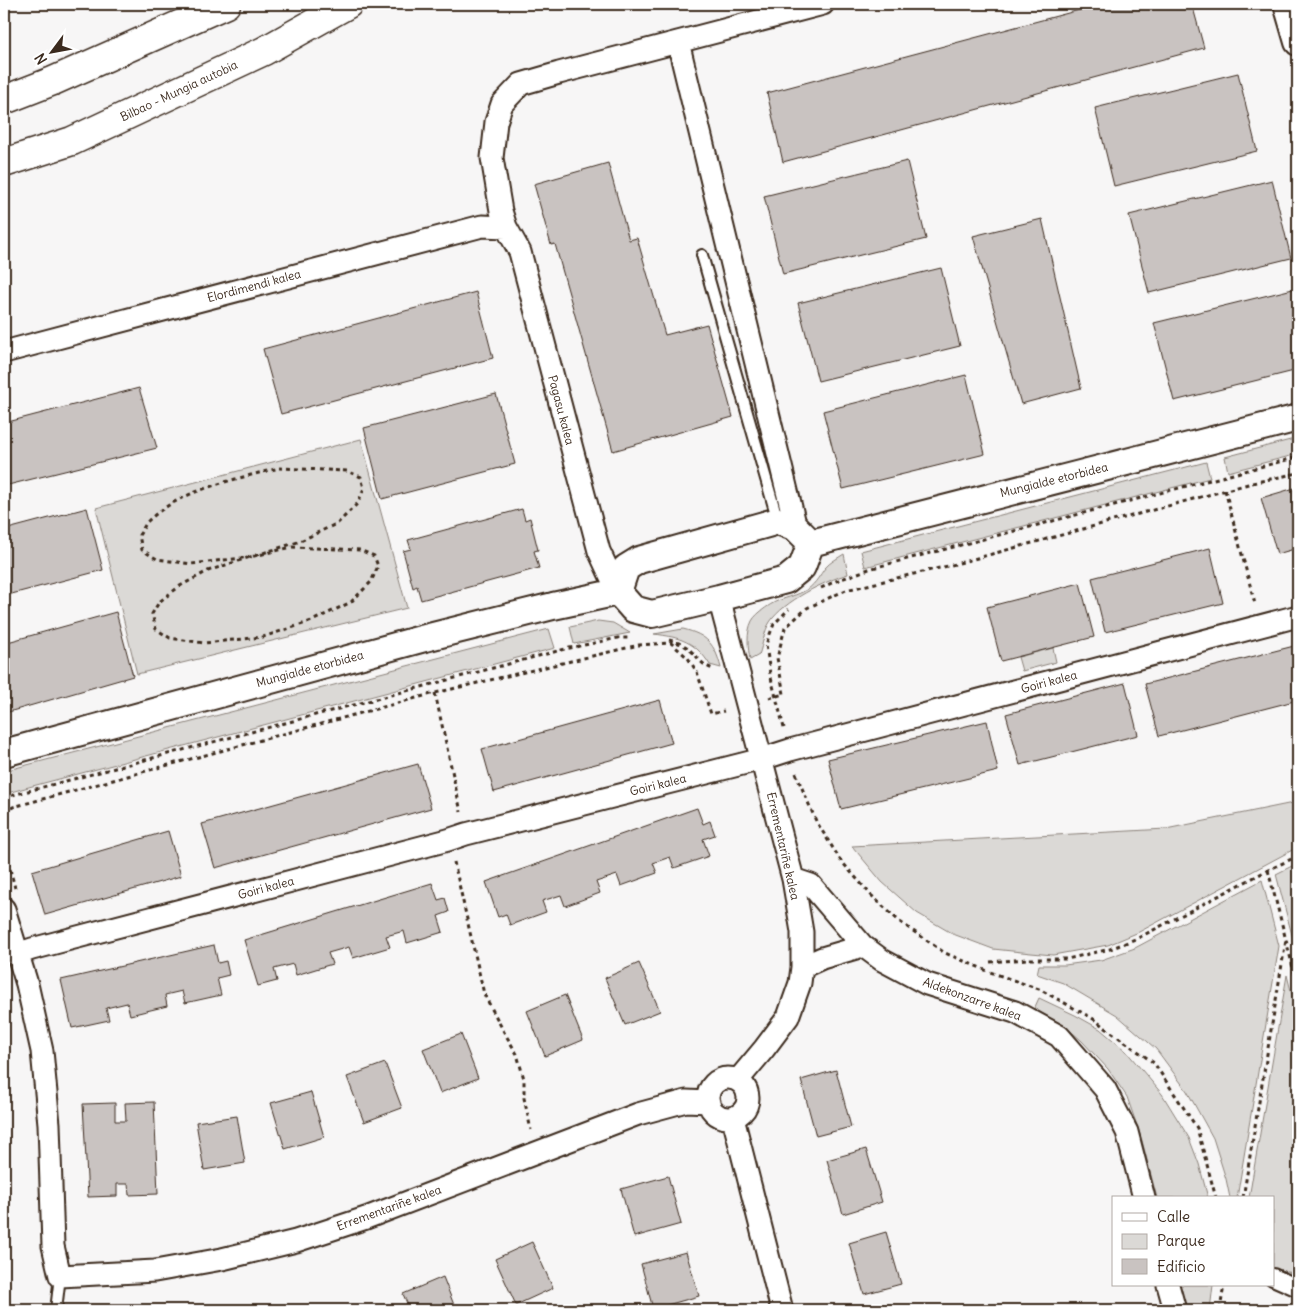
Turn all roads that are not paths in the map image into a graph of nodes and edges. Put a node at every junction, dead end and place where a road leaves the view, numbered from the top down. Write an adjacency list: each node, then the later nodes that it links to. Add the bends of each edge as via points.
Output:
1 (226, 4): 7 (highway)
2 (348, 4): 8 (highway, Bilbao - Mungia autobia, via 264,51 72,141)
3 (822, 4): 5 (street, Pagasu kalea)
4 (1287, 4): 6 (street)
5 (678, 42): 9 (street, Pagasu kalea, via 521,84 502,104 496,122 492,158); 13 (street)
6 (1298, 42)
7 (4, 100)
8 (4, 163)
9 (506, 227): 11 (street, Elordimendi kalea, via 482,226); 14 (street, Pagasu kalea, via 520,252 599,551)
10 (702, 255): 13 (lane)
11 (4, 352)
12 (1298, 418): 13 (street, Mungialde etorbidea)
13 (795, 530): 14 (street, Mungialde etorbidea, via 639,560 626,568); 15 (street, via 802,567 786,580)
14 (618, 592): 15 (street, via 633,609 652,614); 17 (street, Mungialde etorbidea, via 421,639)
15 (720, 598): 18 (street, Errementariñe kalea)
16 (1298, 616): 18 (street, Goiri kalea)
17 (4, 753)
18 (762, 759): 19 (street, Errementariñe kalea); 22 (street, Goiri kalea)
19 (793, 879): 21 (street, Aldekonzarre kalea, via 811,885); 23 (street, Errementariñe kalea, via 802,932)
20 (4, 909): 22 (street)
21 (862, 946): 23 (street); 27 (street, Aldekonzarre kalea, via 927,984 1015,1012 1059,1036 1105,1089 1127,1132)
22 (17, 954): 28 (street, via 42,1051 50,1124 53,1246)
23 (802, 967): 24 (street, Errementariñe kalea, via 788,1017)
24 (738, 1080): 25 (street, via 726,1078 714,1084); 26 (street, via 749,1098 744,1110)
25 (708, 1102): 26 (street, via 720,1116); 28 (street, Errementariñe kalea, via 686,1101 638,1114 366,1218 296,1241 222,1259 155,1270)
26 (733, 1118): 33 (street)
27 (1143, 1196)
28 (60, 1276): 32 (lane)
29 (1274, 1276): 31 (street)
30 (1168, 1286): 34 (street)
31 (1298, 1288)
32 (56, 1310)
33 (782, 1310)
34 (1175, 1310)

